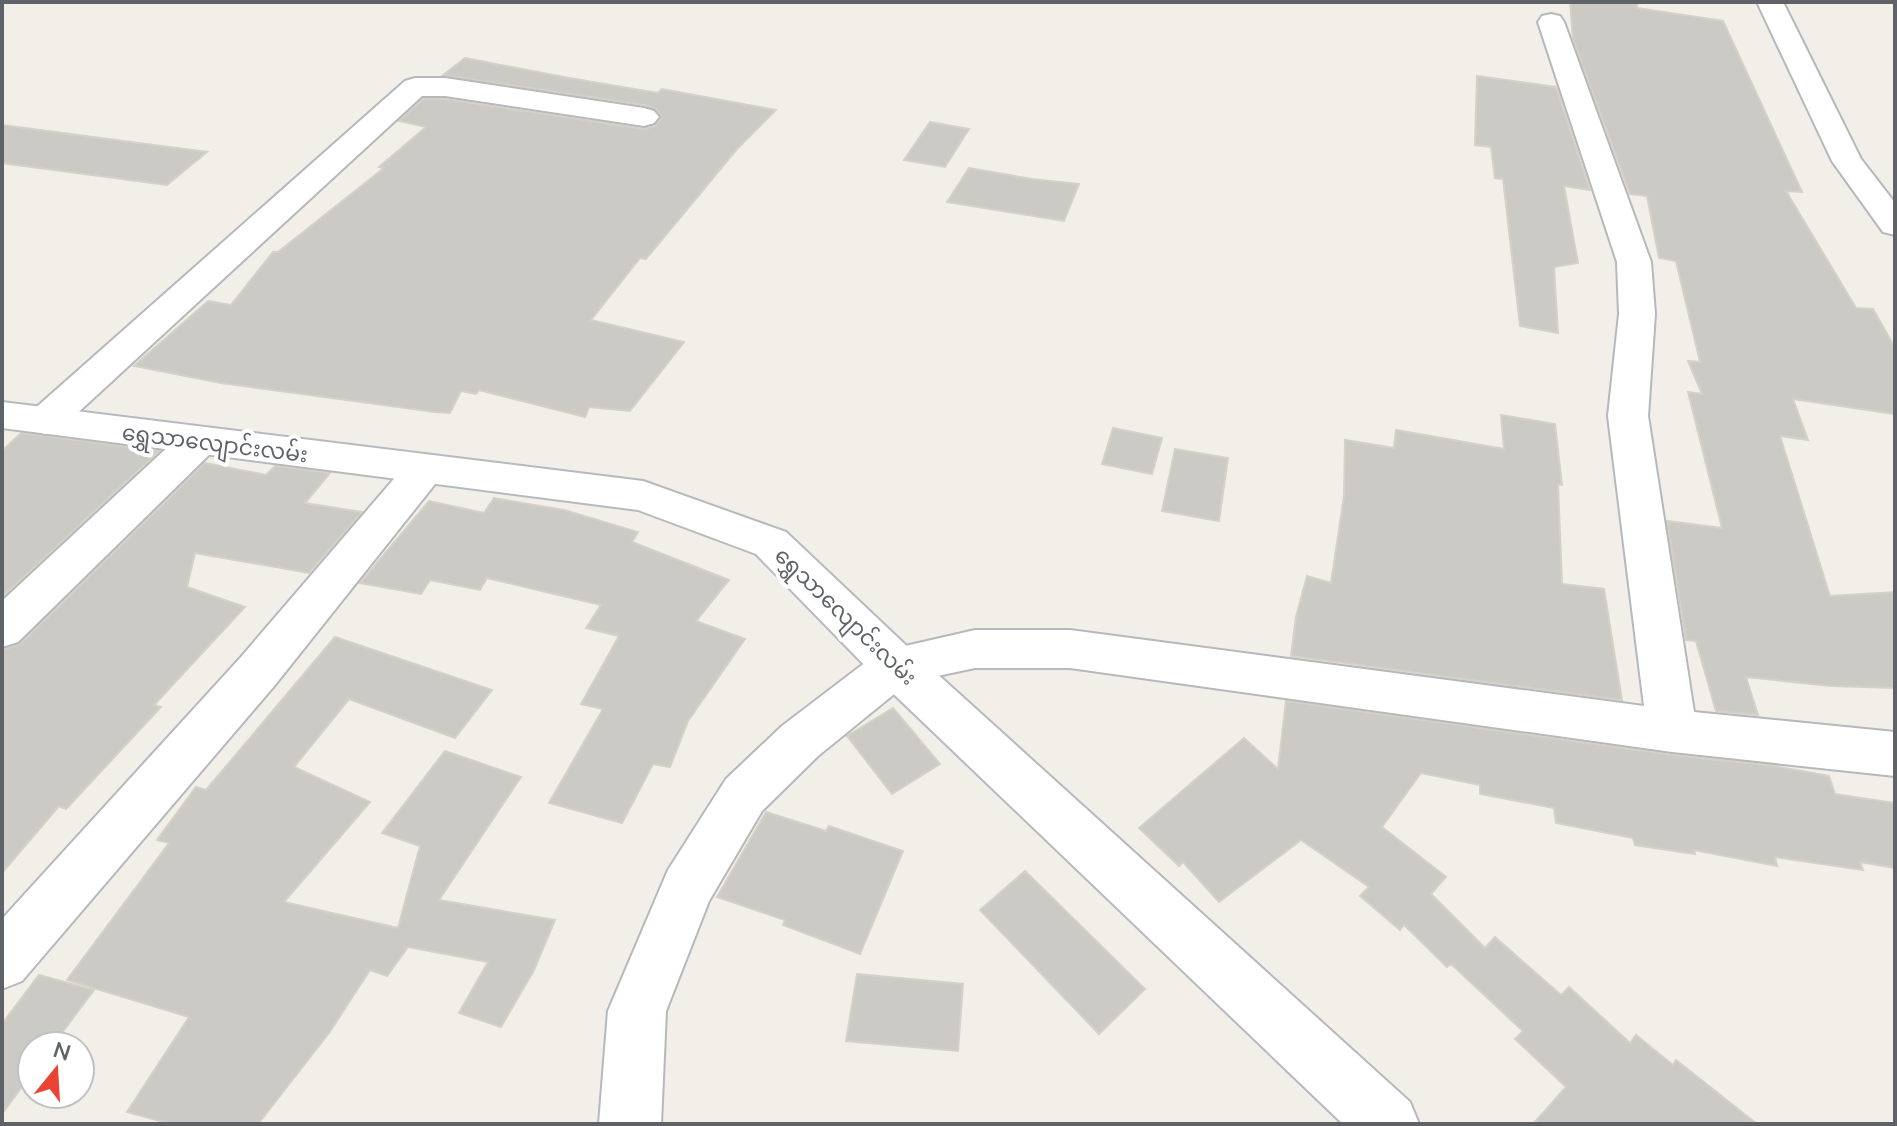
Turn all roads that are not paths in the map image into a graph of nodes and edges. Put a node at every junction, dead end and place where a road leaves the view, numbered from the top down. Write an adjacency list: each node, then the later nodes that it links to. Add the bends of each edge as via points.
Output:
1 (1770, 2): 4 (street, via 1847,161)
2 (1551, 22): 10 (street, via 1634,262 1637,314 1628,416)
3 (644, 117): 5 (street, via 415,87)
4 (1895, 225)
5 (23, 418): 6 (street, ရွှေသာလျောင်းလမ်း)
6 (199, 441): 7 (street, ရွှေသာလျောင်းလမ်း); 8 (street)
7 (425, 469): 9 (street, ရွှေသာလျောင်းလမ်း, via 643,496 771,543); 12 (street, via 258,671)
8 (2, 629)
9 (896, 666): 10 (street, via 975,649 1070,649); 13 (street, via 800,741 744,795 687,888 637,1011); 14 (street, ရွှေသာလျောင်းလမ်း)
10 (1672, 731): 11 (street)
11 (1895, 754)
12 (2, 961)
13 (630, 1124)
14 (1388, 1124)

